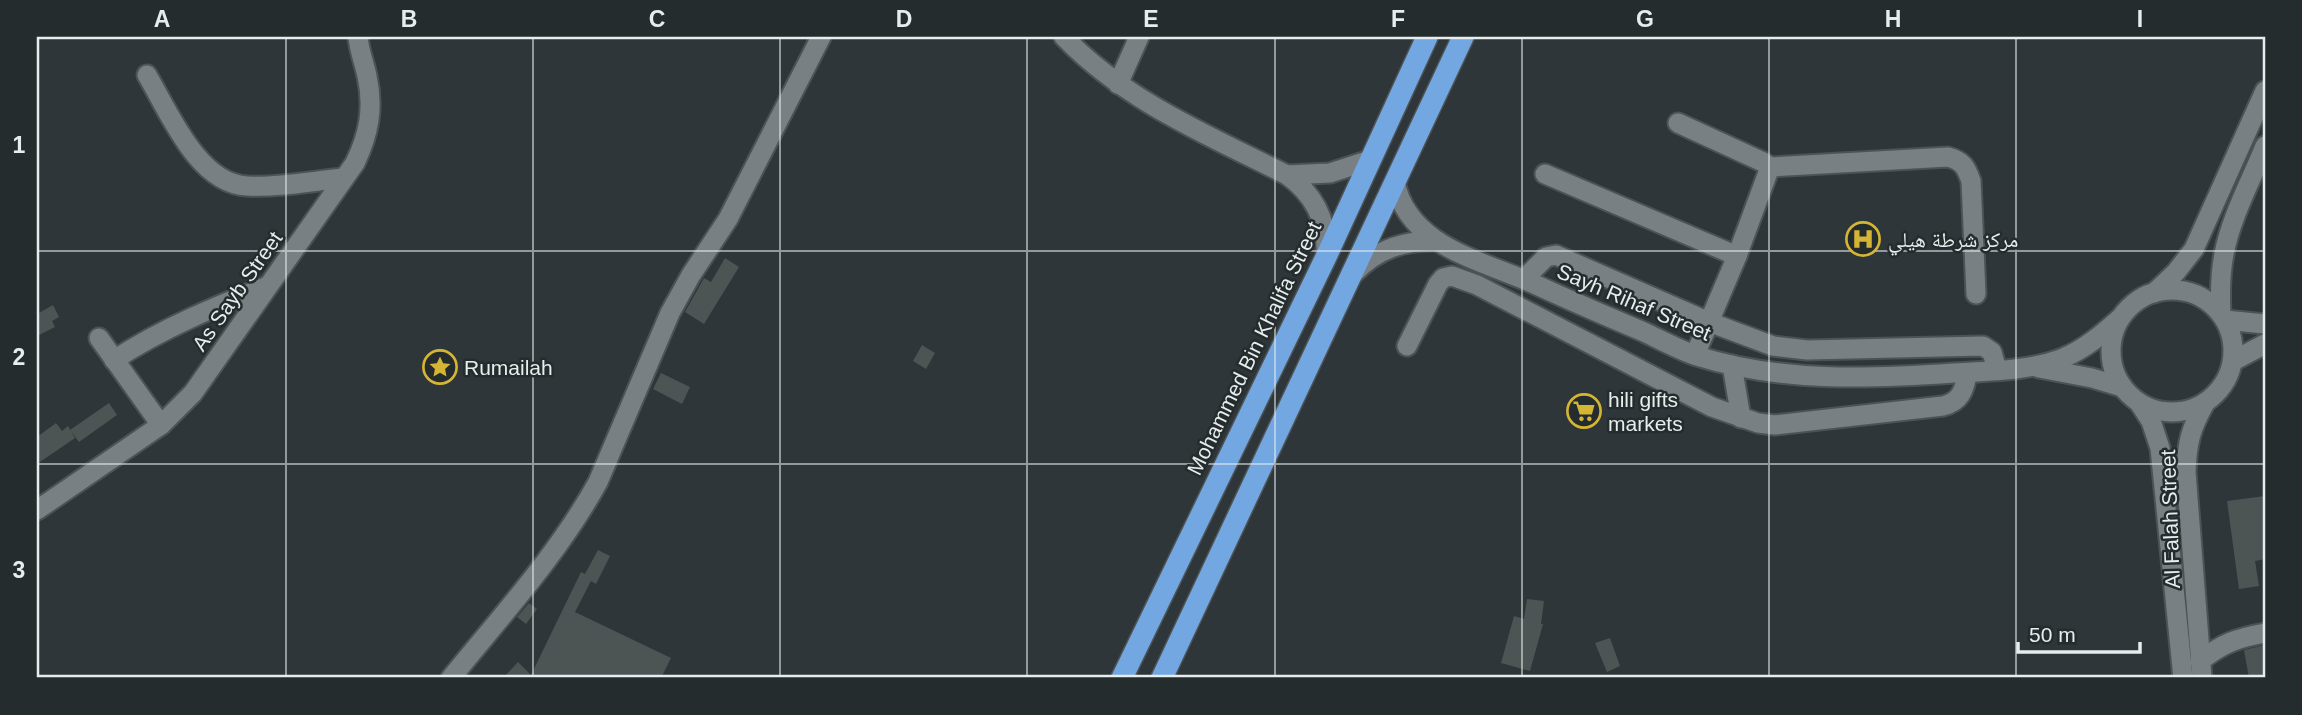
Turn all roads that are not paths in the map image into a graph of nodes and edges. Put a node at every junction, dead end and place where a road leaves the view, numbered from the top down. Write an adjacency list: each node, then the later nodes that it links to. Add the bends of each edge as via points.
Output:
1 (358, 37): 16 (street, As Sayb Street, via 371,97 370,120 365,143)
2 (821, 37): 52 (street, via 728,219 670,313 586,504)
3 (1064, 37): 8 (street)
4 (1139, 37): 8 (street)
5 (1427, 37): 12 (highway, Mohammed Bin Khalifa Street)
6 (1463, 37): 17 (highway)
7 (147, 75): 16 (street, via 197,158 227,182 246,186)
8 (1118, 84): 14 (street, via 1153,108)
9 (2265, 92): 26 (street, via 2194,249)
10 (1678, 123): 13 (street)
11 (2265, 146): 28 (street, via 2224,253)
12 (1370, 160): 14 (street, via 1330,173); 20 (highway, Mohammed Bin Khalifa Street)
13 (1770, 167): 19 (street); 27 (street, via 1960,160 1971,181)
14 (1287, 174): 20 (street, via 1308,192 1321,216)
15 (1545, 174): 19 (street)
16 (344, 178): 25 (street, As Sayb Street)
17 (1395, 182): 18 (street, Sayh Rihaf Street, via 1405,210); 22 (highway)
18 (1437, 241): 21 (street, Sayh Rihaf Street); 22 (street, Sayh Rihaf Street, via 1389,247)
19 (1737, 256): 30 (street)
20 (1326, 257): 53 (highway, Mohammed Bin Khalifa Street)
21 (1486, 264): 23 (street, Sayh Rihaf Street); 24 (street)
22 (1350, 276): 54 (highway)
23 (1524, 279): 30 (street, via 1546,257 1563,257); 35 (street, Sayh Rihaf Street)
24 (1477, 285): 34 (street, via 1452,276 1443,278); 45 (street)
25 (268, 286): 36 (street, via 142,342); 46 (street, As Sayb Street, via 193,393)
26 (2154, 293): 28 (street, via 2191,293); 29 (street, via 2134,303)
27 (1976, 294)
28 (2223, 317): 31 (street); 37 (street)
29 (2119, 319): 39 (street, Sayh Rihaf Street, via 2094,341); 42 (street, via 2111,342 2112,366)
30 (1709, 322): 35 (street); 40 (street, via 1788,348 1983,346 1992,352)
31 (2265, 324)
32 (99, 338): 36 (street)
33 (2265, 344): 37 (street)
34 (1407, 346)
35 (1695, 355): 38 (street, Sayh Rihaf Street)
36 (114, 360): 46 (street)
37 (2233, 361): 43 (street, via 2228,377)
38 (1732, 365): 41 (street, Sayh Rihaf Street, via 1807,376); 45 (street)
39 (2031, 367): 40 (street, Sayh Rihaf Street); 42 (street, Sayh Rihaf Street)
40 (1997, 370): 41 (street, Sayh Rihaf Street)
41 (1967, 373): 45 (street, via 1962,394 1943,406 1775,425)
42 (2122, 387): 44 (street)
43 (2205, 403): 44 (street, via 2173,412); 48 (street, Al Falah Street, via 2192,427 2186,471)
44 (2140, 404): 55 (street, Al Falah Street, via 2160,448)
45 (1741, 418)
46 (160, 425): 47 (street, As Sayb Street)
47 (37, 510)
48 (2197, 621): 50 (street); 51 (street, Al Falah Street)
49 (2265, 633): 50 (street)
50 (2237, 638): 51 (street, via 2225,643)
51 (2201, 670)
52 (451, 678)
53 (1122, 678)
54 (1162, 678)
55 (2183, 678)

